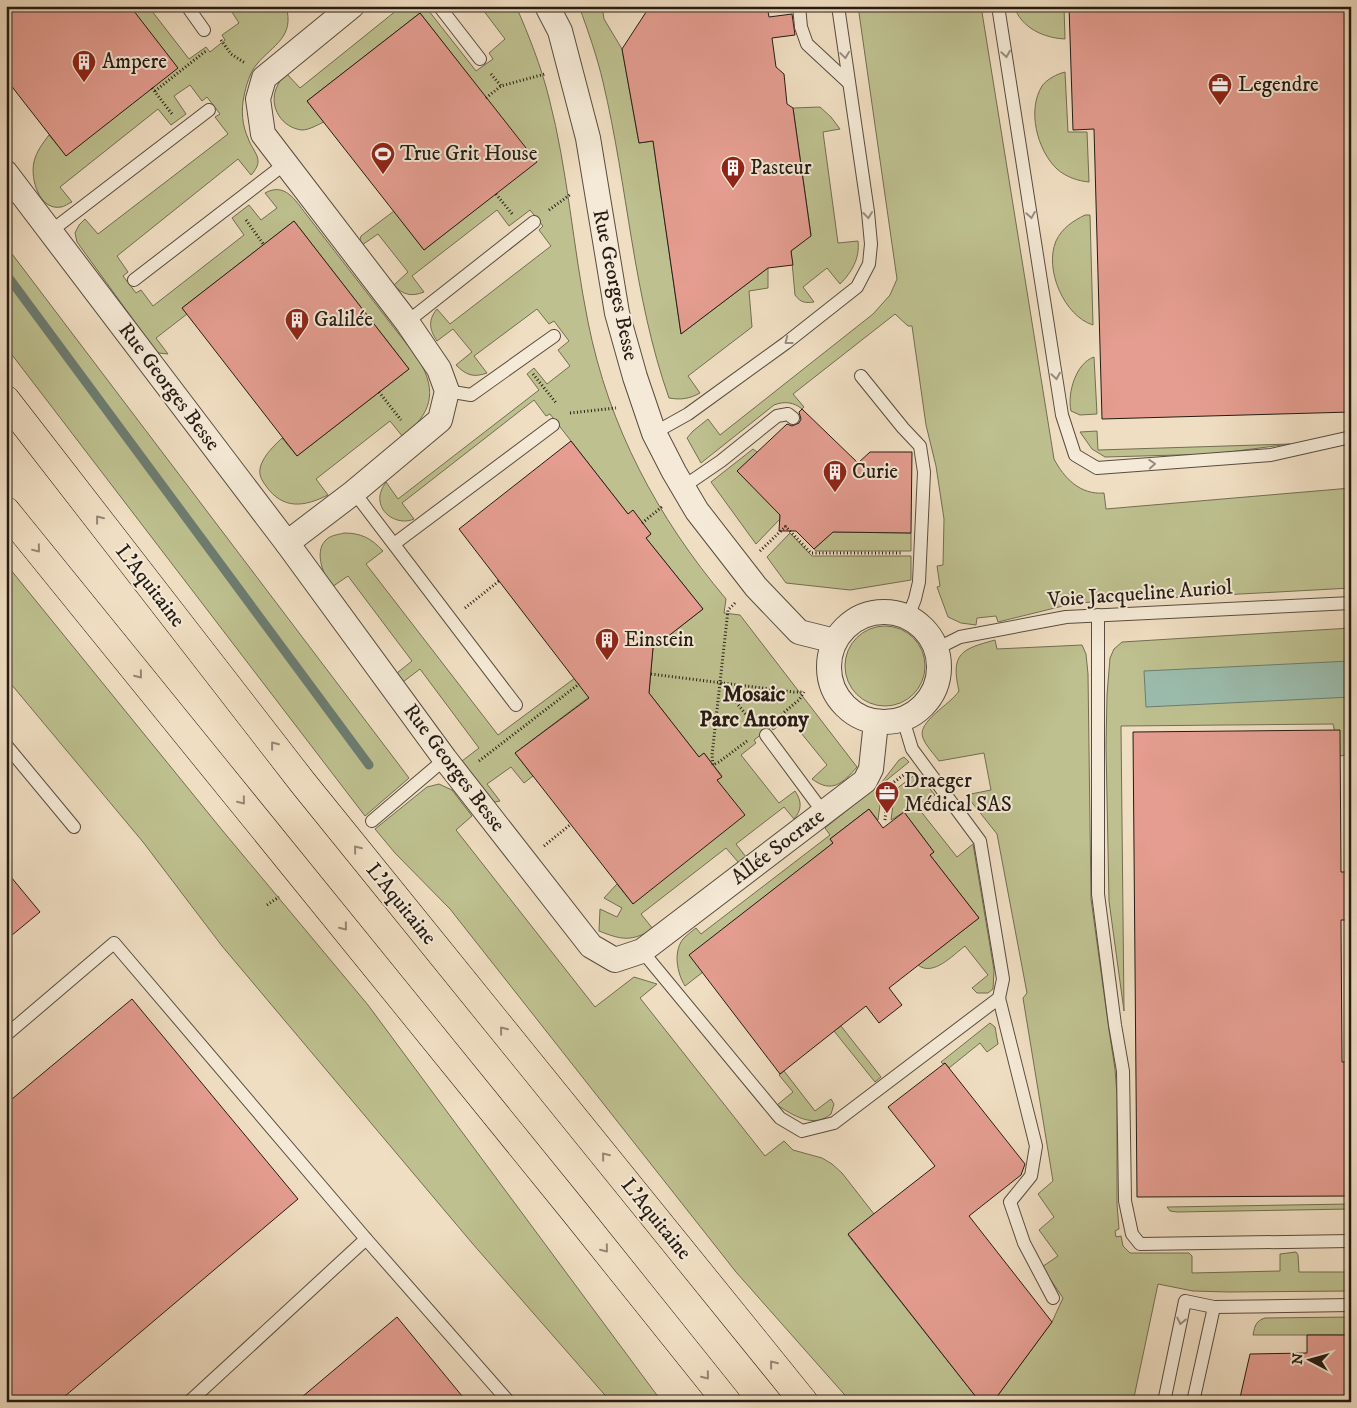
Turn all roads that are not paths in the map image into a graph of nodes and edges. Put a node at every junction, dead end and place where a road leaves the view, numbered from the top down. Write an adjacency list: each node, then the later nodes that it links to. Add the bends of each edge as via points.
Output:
1 (186, 6): 8 (lane)
2 (352, 6): 12 (street, via 264,78 258,99 263,134)
3 (439, 6): 9 (lane)
4 (547, 6): 24 (street, Rue Georges Besse, via 560,31 588,138 617,313 634,377)
5 (799, 6): 10 (lane, via 807,44)
6 (838, 6): 10 (lane, one-way to 10)
7 (998, 6): 25 (lane, one-way to 25, via 1062,415 1076,455 1097,468 1271,455)
8 (204, 30)
9 (480, 59)
10 (849, 83): 24 (lane, one-way to 24, via 871,244 869,264 857,287 688,414)
11 (209, 110): 15 (lane)
12 (286, 163): 16 (lane); 17 (street)
13 (6, 174): 15 (street, Rue Georges Besse)
14 (529, 226): 17 (lane)
15 (51, 231): 29 (street, Rue Georges Besse)
16 (134, 280)
17 (407, 322): 20 (street, via 439,369)
18 (554, 336): 20 (lane, via 471,395)
19 (860, 376): 33 (lane, via 920,446 924,472 919,582)
20 (447, 391): 27 (street, via 440,420)
21 (6, 400): 56 (highway, L'Aquitaine, one-way to 21, via 303,783)
22 (793, 418): 26 (lane, via 788,414 777,416)
23 (553, 425): 30 (lane)
24 (654, 433): 26 (street, Rue Georges Besse)
25 (1351, 437)
26 (683, 487): 34 (street, Rue Georges Besse, via 697,511 756,587 800,632)
27 (354, 492): 29 (street); 30 (lane)
28 (6, 511): 55 (highway, one-way to 55)
29 (287, 543): 41 (street, Rue Georges Besse)
30 (394, 544): 36 (lane)
31 (1351, 603): 32 (lane, Voie Jacqueline Auriol)
32 (1098, 615): 35 (lane, Voie Jacqueline Auriol, via 1047,620 960,636); 49 (lane, via 1098,894 1123,1071 1125,1201 1132,1234 1140,1244)
33 (908, 617): 34 (street, via 892,612 875,612 859,618); 35 (street, via 930,636)
34 (836, 641): 38 (street, via 830,656 832,685 849,710)
35 (936, 649): 37 (street, via 937,683 930,698 918,711)
36 (516, 704)
37 (903, 719): 38 (street); 46 (lane, via 912,749 980,841 1003,979)
38 (876, 722): 42 (street, Allée Socrate, via 871,769 865,781)
39 (766, 735): 42 (lane)
40 (6, 745): 44 (lane)
41 (452, 768): 43 (lane); 45 (street, Rue Georges Besse, via 591,946 615,960)
42 (823, 812): 45 (street, Allée Socrate)
43 (372, 821)
44 (74, 827)
45 (642, 951): 46 (lane, via 780,1118 802,1131 834,1123)
46 (999, 998): 50 (lane, via 1036,1146 1031,1176 1010,1202 1024,1243)
47 (6, 1035): 48 (lane, via 114,943)
48 (366, 1239): 53 (lane); 54 (lane)
49 (1351, 1241)
50 (1053, 1298)
51 (1351, 1305): 52 (lane)
52 (1214, 1307): 57 (lane, one-way to 57, via 1186,1302); 58 (lane)
53 (189, 1402)
54 (509, 1402)
55 (727, 1402)
56 (804, 1402)
57 (1164, 1402)
58 (1193, 1402)

